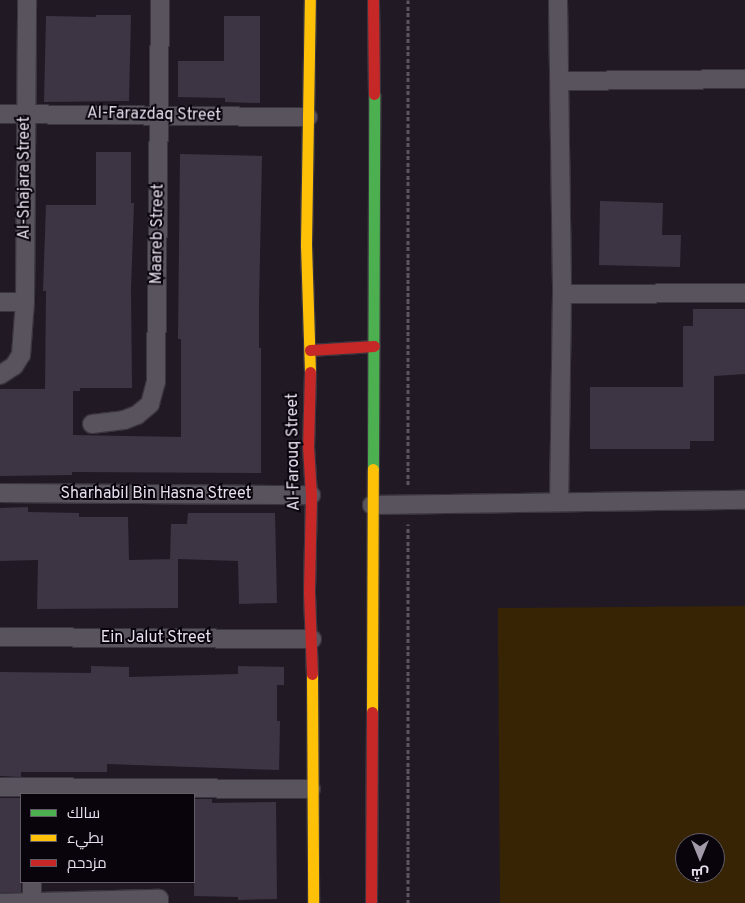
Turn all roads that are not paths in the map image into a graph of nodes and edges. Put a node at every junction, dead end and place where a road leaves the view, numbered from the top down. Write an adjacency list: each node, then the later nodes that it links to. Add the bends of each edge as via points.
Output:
1 (26, 0): 9 (street, Al-Shajara Street)
2 (160, 0): 10 (street, Maareb Street)
3 (310, 0): 11 (main road, Al-Farouq Street)
4 (373, 0): 16 (main road)
5 (558, 0): 7 (street)
6 (745, 79): 7 (street)
7 (560, 81): 13 (street)
8 (0, 114): 9 (street, Al-Farazdaq Street)
9 (24, 114): 10 (street, Al-Farazdaq Street); 15 (street, Al-Shajara Street)
10 (160, 114): 11 (street, Al-Farazdaq Street); 19 (street, Maareb Street, via 156,382 150,404 137,414 124,420)
11 (308, 117): 17 (main road, Al-Farouq Street, via 306,245)
12 (745, 293): 13 (street)
13 (562, 294): 23 (street)
14 (0, 302): 15 (street)
15 (24, 302): 18 (street, Al-Shajara Street, via 21,355 14,366)
16 (374, 346): 17 (main road); 24 (main road)
17 (310, 350): 21 (main road, Al-Farouq Street, via 308,446)
18 (0, 375)
19 (92, 424)
20 (0, 493): 21 (street, Sharhabil Bin Hasna Street)
21 (311, 494): 26 (main road, Al-Farouq Street, via 309,593)
22 (745, 500): 23 (street)
23 (559, 501): 24 (street)
24 (372, 505): 35 (main road)
25 (0, 636): 26 (street, Ein Jalut Street)
26 (312, 639): 28 (main road, Al-Farouq Street)
27 (0, 787): 29 (street)
28 (311, 789): 29 (street); 34 (main road, Al-Farouq Street)
29 (29, 791)
30 (32, 883): 31 (street)
31 (32, 902): 32 (street); 33 (street, via 159,900)
32 (1, 903)
33 (159, 903)
34 (313, 903)
35 (372, 903)

